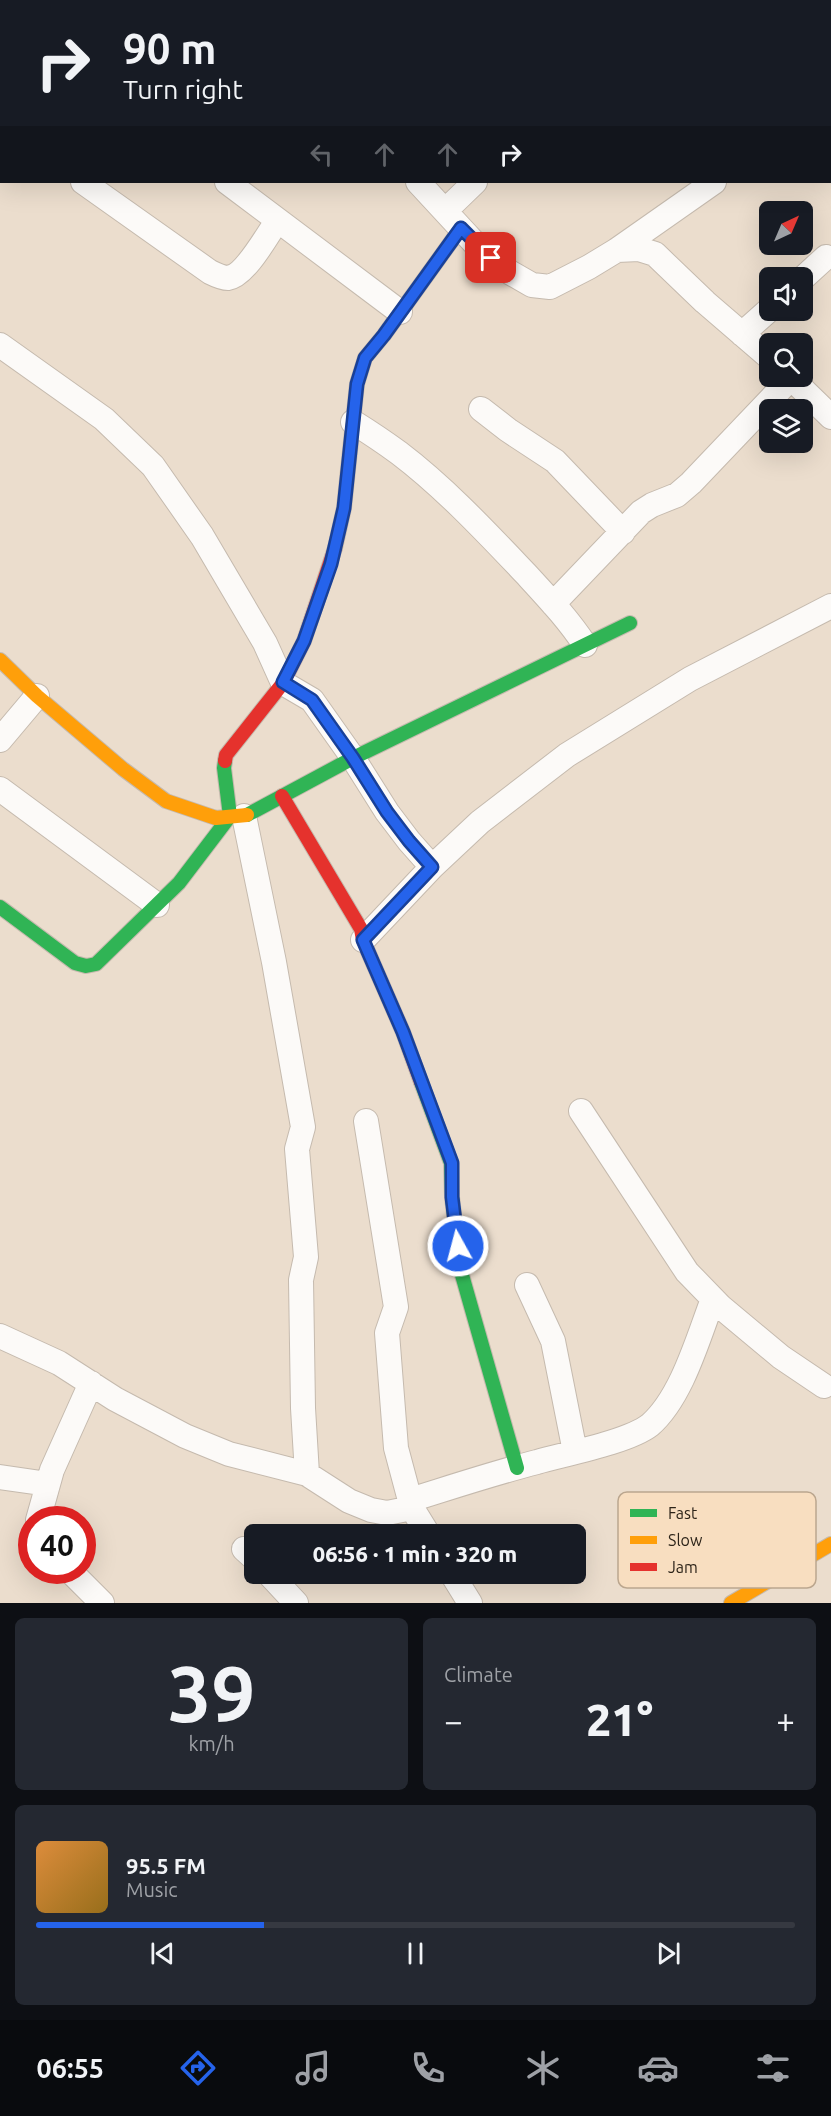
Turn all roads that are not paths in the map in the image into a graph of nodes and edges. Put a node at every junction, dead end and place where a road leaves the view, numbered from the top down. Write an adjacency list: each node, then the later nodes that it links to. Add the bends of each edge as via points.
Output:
1 (84, 183): 7 (street, via 210,272 226,278 244,269)
2 (228, 183): 7 (street)
3 (419, 183): 6 (street)
4 (474, 183): 6 (street)
5 (713, 183): 9 (street)
6 (445, 211): 8 (street)
7 (277, 221): 12 (street)
8 (461, 228): 9 (street, via 504,269 532,285 550,287); 12 (street)
9 (617, 250): 14 (street, via 639,249 656,254)
10 (826, 257): 11 (street)
11 (813, 269)
12 (400, 312): 21 (street, via 365,358 357,384)
13 (759, 319): 14 (street)
14 (742, 334): 16 (street)
15 (0, 345): 28 (street, via 104,418 153,466 202,536 265,643)
16 (759, 348)
17 (781, 387): 22 (street, via 691,483 677,495 641,512)
18 (800, 387): 20 (street)
19 (481, 409): 22 (street, via 555,461)
20 (831, 417)
21 (353, 422): 23 (street, via 400,454 453,500); 28 (street, via 344,508 331,564 304,641)
22 (623, 532): 23 (street)
23 (553, 604): 26 (street)
24 (831, 606): 35 (street, via 690,680 567,755 480,822)
25 (630, 623): 26 (street)
26 (585, 645): 31 (street)
27 (0, 660): 29 (street)
28 (283, 682): 31 (street, via 312,700); 34 (street, via 226,755 224,768)
29 (38, 696): 30 (street); 34 (street, via 166,801 216,818)
30 (0, 740)
31 (353, 758): 33 (street); 35 (street, via 387,812)
32 (0, 789): 36 (street)
33 (282, 796): 34 (street); 38 (street, via 361,929)
34 (237, 816): 36 (street); 48 (street, via 274,962 303,1128 297,1149 306,1257 301,1280)
35 (432, 867): 38 (street)
36 (157, 905): 37 (street, via 96,964 86,966 75,963)
37 (0, 907)
38 (363, 940): 47 (street, via 403,1032 452,1163 460,1268)
39 (581, 1111): 42 (street, via 687,1272)
40 (366, 1121): 51 (street, via 396,1307 387,1333 396,1448)
41 (527, 1285): 46 (street, via 553,1341)
42 (713, 1299): 45 (street, via 781,1357); 46 (street, via 677,1391 650,1425)
43 (0, 1336): 44 (street, via 59,1363)
44 (91, 1383): 48 (street, via 185,1436 229,1454); 50 (street)
45 (824, 1386)
46 (575, 1452): 47 (street)
47 (517, 1468): 51 (street)
48 (307, 1474): 51 (street, via 371,1510 387,1513)
49 (0, 1477): 50 (street)
50 (48, 1484): 52 (street)
51 (411, 1504): 53 (street)
52 (42, 1506)
53 (422, 1524)
54 (831, 1544): 55 (street)
55 (816, 1553)
56 (83, 1584): 60 (street)
57 (278, 1584): 61 (street)
58 (458, 1584): 62 (street)
59 (756, 1588): 63 (street)
60 (102, 1603)
61 (296, 1603)
62 (470, 1603)
63 (730, 1603)

